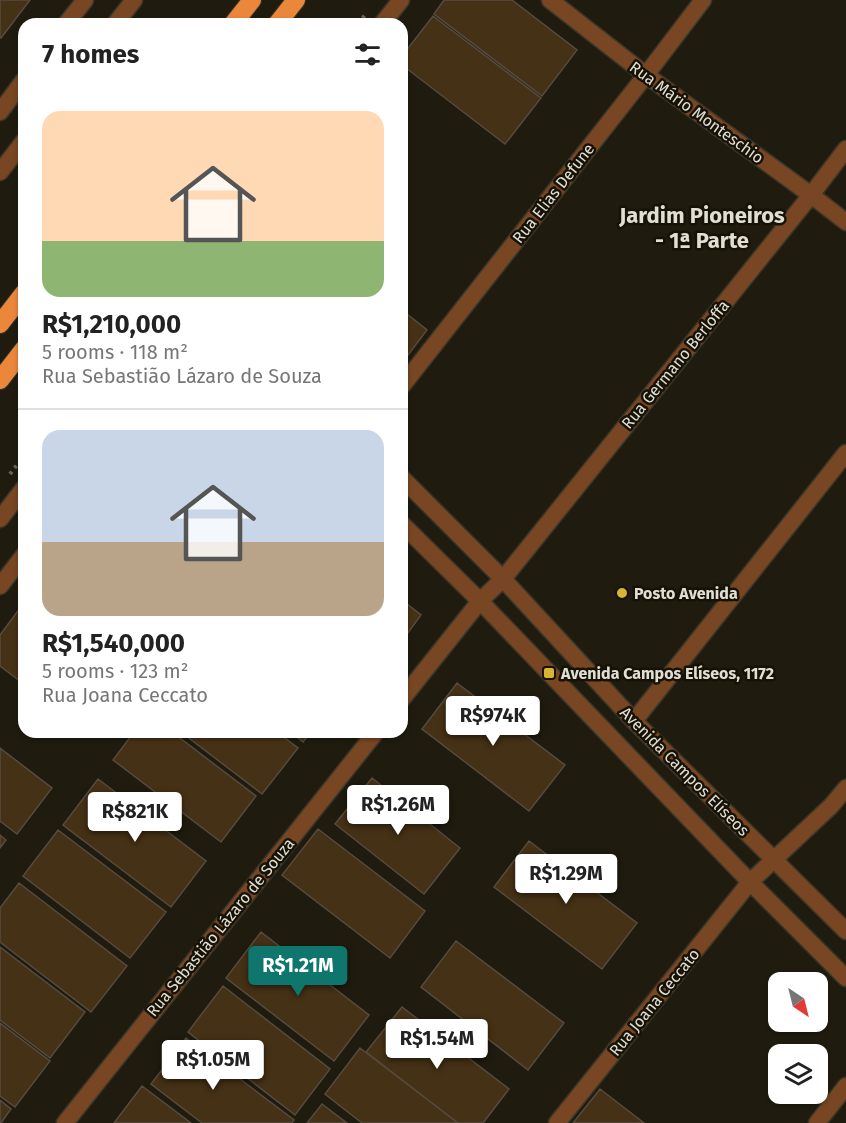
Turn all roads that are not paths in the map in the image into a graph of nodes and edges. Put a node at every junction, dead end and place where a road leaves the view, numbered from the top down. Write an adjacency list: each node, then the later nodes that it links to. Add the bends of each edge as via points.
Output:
1 (85, 0): 8 (street)
2 (134, 0): 9 (street)
3 (252, 0): 10 (highway)
4 (296, 0): 11 (highway)
5 (401, 0): 12 (street)
6 (550, 0): 13 (street, Rua Mário Monteschio)
7 (704, 0): 13 (street, Rua Elias Defune)
8 (71, 18)
9 (120, 18)
10 (238, 18)
11 (282, 18)
12 (387, 18)
13 (646, 75): 19 (street, Rua Mário Monteschio); 24 (street, Rua Elias Defune)
14 (18, 88): 15 (street)
15 (0, 112)
16 (18, 148): 18 (street)
17 (846, 149): 19 (street, Rua Germano Berloffa)
18 (1, 169)
19 (812, 195): 20 (street, Rua Mário Monteschio); 32 (street, Rua Germano Berloffa)
20 (846, 222)
21 (18, 301): 22 (highway)
22 (0, 324)
23 (18, 357): 25 (highway)
24 (408, 378)
25 (0, 380)
26 (846, 453): 36 (street)
27 (408, 484): 32 (street, Avenida Campos Elíseos)
28 (18, 496): 29 (street)
29 (0, 519)
30 (408, 530): 34 (street, Avenida Campos Elíseos)
31 (18, 563): 33 (street)
32 (503, 579): 34 (street, Rua Germano Berloffa); 36 (street, Avenida Campos Elíseos)
33 (0, 586)
34 (480, 601): 35 (street); 40 (street, Avenida Campos Elíseos)
35 (408, 691)
36 (634, 721): 39 (street, Avenida Campos Elíseos)
37 (371, 738): 44 (street, Rua Sebastião Lázaro de Souza)
38 (846, 788): 39 (street, Rua Joana Ceccato)
39 (775, 860): 40 (street, Rua Joana Ceccato); 41 (street, Avenida Campos Elíseos)
40 (750, 882): 42 (street, Avenida Campos Elíseos); 45 (street, Rua Joana Ceccato)
41 (846, 931)
42 (846, 978)
43 (846, 1086): 46 (street)
44 (65, 1123)
45 (557, 1123)
46 (818, 1123)

